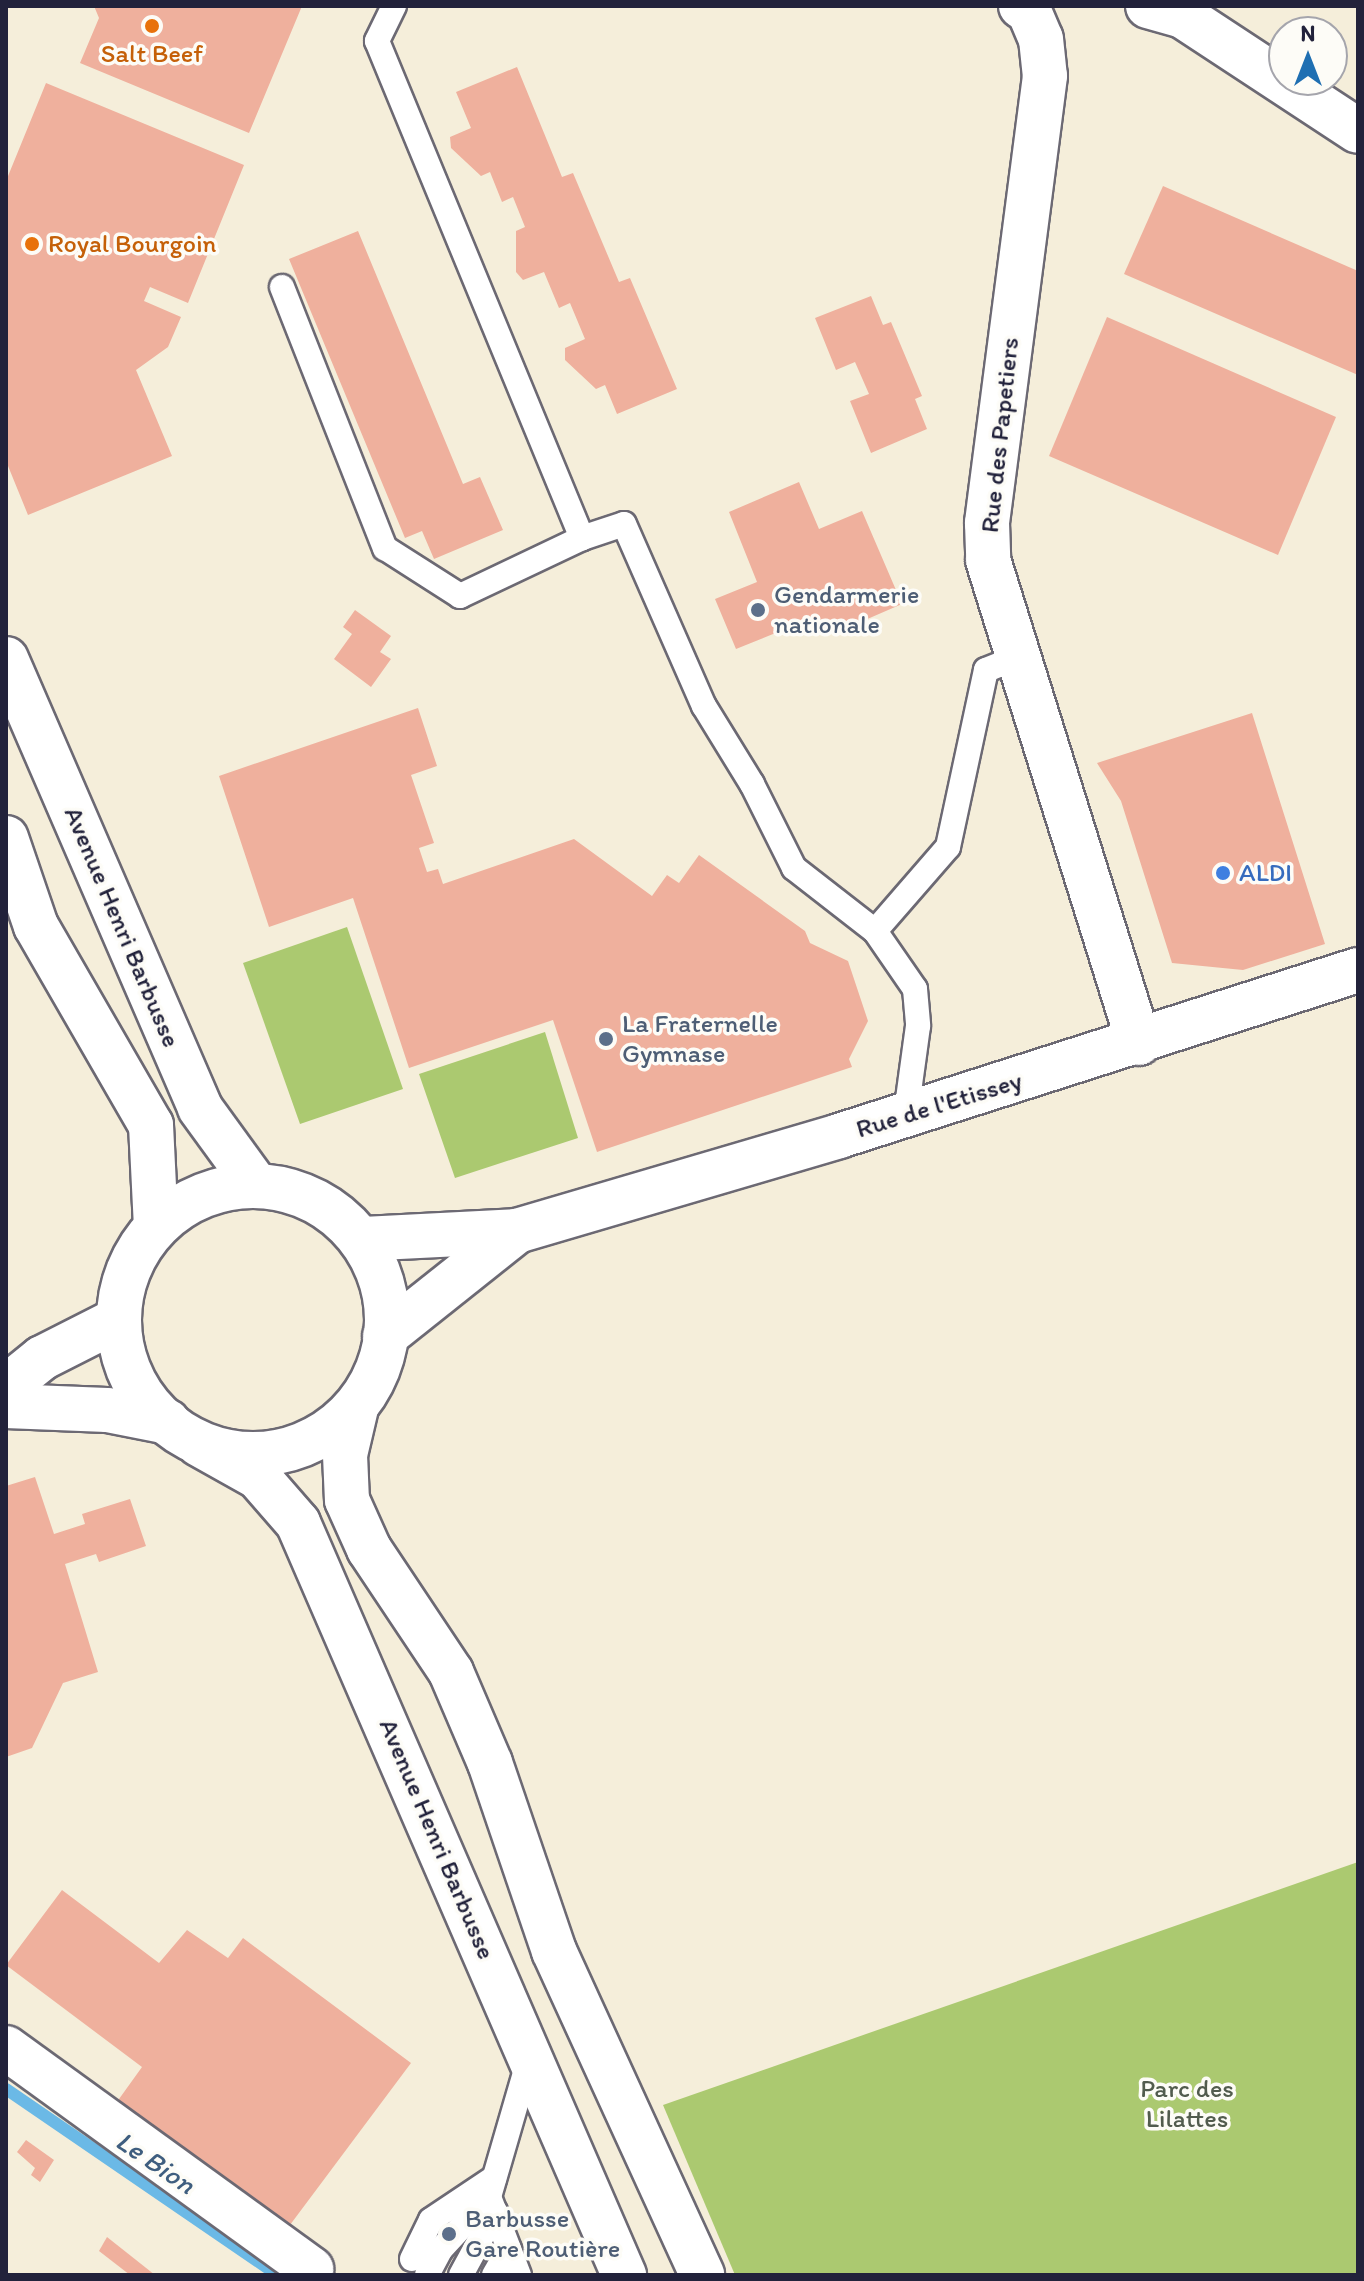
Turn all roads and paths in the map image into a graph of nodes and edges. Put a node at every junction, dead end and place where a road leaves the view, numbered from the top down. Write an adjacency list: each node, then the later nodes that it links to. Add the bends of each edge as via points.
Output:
1 (394, 6): 6 (lane, via 377,41)
2 (1148, 6): 4 (main road, via 1183,16)
3 (1034, 8): 7 (main road, Rue des Papetiers, via 1045,76 987,523 988,560)
4 (1358, 131)
5 (282, 287): 6 (lane, via 385,548 460,596)
6 (582, 538): 10 (lane, via 624,524 704,706 752,784 794,868)
7 (1021, 656): 10 (lane, via 986,670 948,847); 12 (main road, Rue des Papetiers)
8 (6, 659): 14 (main road, Avenue Henri Barbusse, via 200,1108)
9 (6, 838): 15 (main road, via 36,926 151,1125)
10 (875, 931): 13 (lane, via 898,957 919,1009)
11 (1358, 970): 12 (main road, Rue de l'Etissey)
12 (1139, 1043): 13 (main road, Rue de l'Etissey)
13 (906, 1114): 16 (main road, Rue de l'Etissey)
14 (256, 1185): 15 (main road, via 200,1196); 17 (main road, via 323,1204)
15 (156, 1226): 18 (main road, via 125,1275)
16 (517, 1231): 17 (main road, Rue de l'Etissey); 19 (main road, Rue de l'Etissey)
17 (361, 1239): 19 (main road, via 379,1271 389,1318)
18 (117, 1320): 20 (main road, via 42,1358); 23 (main road, via 128,1372 154,1413)
19 (385, 1336): 22 (main road, via 380,1368)
20 (6, 1387)
21 (6, 1406): 23 (main road, via 107,1410)
22 (356, 1408): 23 (main road, via 310,1443 255,1455); 34 (main road, via 345,1455 347,1500 369,1549 451,1672 490,1763 554,1951)
23 (184, 1433): 25 (main road, Avenue Henri Barbusse, via 258,1477 298,1523)
24 (6, 2048): 29 (main road)
25 (530, 2057): 26 (lane); 33 (main road, Avenue Henri Barbusse)
26 (493, 2196): 27 (lane); 28 (lane); 30 (lane)
27 (509, 2249): 31 (lane); 32 (lane)
28 (419, 2267)
29 (311, 2269)
30 (461, 2275)
31 (494, 2275)
32 (519, 2275)
33 (624, 2275)
34 (702, 2275)

